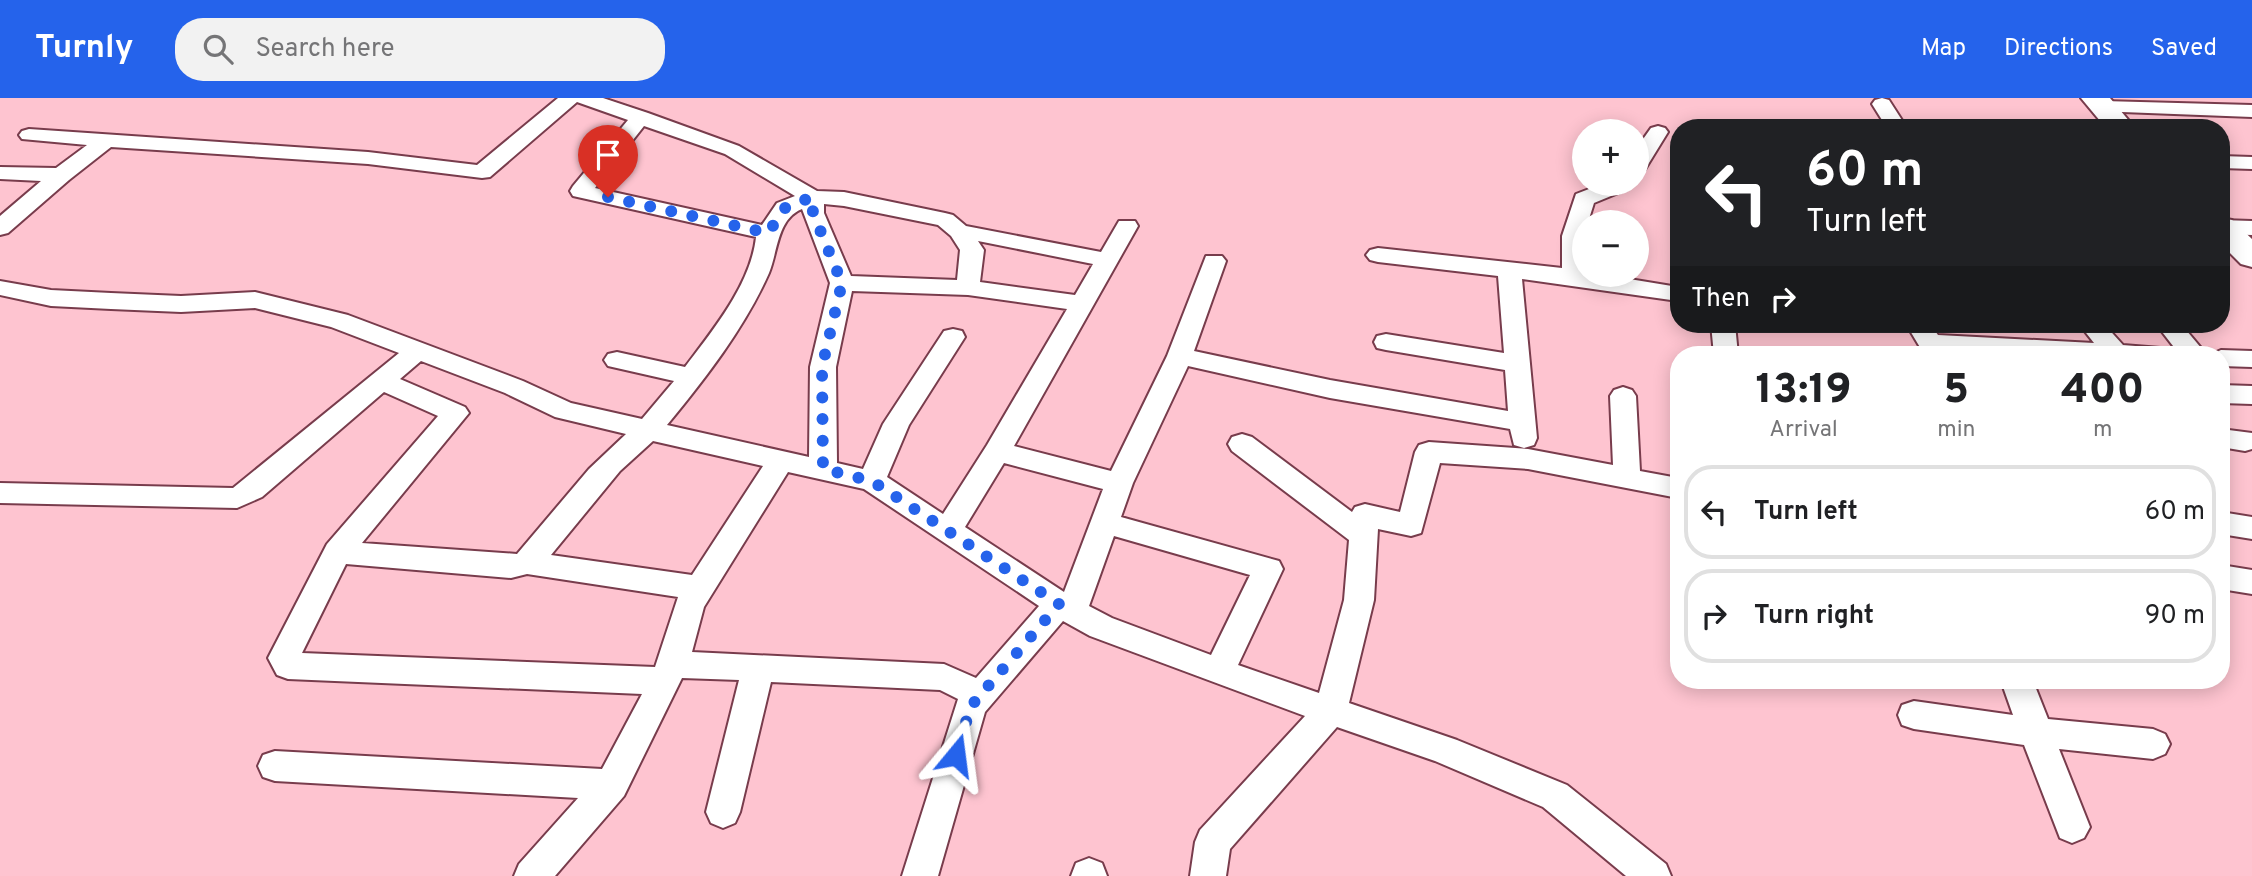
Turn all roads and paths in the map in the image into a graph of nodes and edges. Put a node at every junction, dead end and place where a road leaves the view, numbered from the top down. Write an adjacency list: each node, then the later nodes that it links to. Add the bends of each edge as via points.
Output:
1 (570, 98): 10 (street, via 482,172 368,158)
2 (584, 98): 6 (street)
3 (1882, 104): 7 (street)
4 (2106, 111): 5 (street)
5 (2252, 111)
6 (640, 117): 17 (street, via 732,150); 24 (street, via 581,191)
7 (1892, 119)
8 (1658, 132): 11 (street)
9 (29, 135): 10 (street)
10 (106, 141): 15 (street)
11 (1649, 146)
12 (2230, 162): 13 (street)
13 (2252, 163)
14 (0, 173): 15 (street)
15 (61, 175): 21 (street)
16 (1591, 196): 18 (street, via 1584,199)
17 (812, 197): 23 (street, via 945,220); 24 (street, via 785,208); 32 (street, via 813,213)
18 (1581, 210)
19 (1127, 226): 28 (street)
20 (2230, 227): 22 (street)
21 (0, 228)
22 (2252, 228)
23 (959, 231): 28 (street); 35 (street, via 972,250)
24 (768, 233): 48 (street, via 770,242 752,283)
25 (2230, 236): 27 (highway)
26 (1378, 255): 30 (street)
27 (2252, 257)
28 (1107, 260): 37 (street)
29 (1214, 261): 43 (street)
30 (1509, 270): 31 (street); 47 (street)
31 (1572, 277)
32 (842, 283): 35 (street); 59 (street, via 822,367)
33 (1632, 287): 36 (street)
34 (0, 288): 42 (street, via 51,298 111,301 255,300 339,321)
35 (968, 288): 37 (street)
36 (1670, 294)
37 (1082, 304): 56 (street)
38 (1924, 333): 41 (street, via 1930,343)
39 (953, 337): 61 (street, via 896,424)
40 (1386, 342): 47 (street)
41 (1960, 346)
42 (418, 351): 49 (street); 54 (street, via 564,411)
43 (1180, 356): 53 (street, via 1330,389); 62 (street)
44 (2230, 358): 45 (street)
45 (2252, 359)
46 (617, 360): 48 (street)
47 (1516, 363): 53 (street)
48 (693, 377): 54 (street)
49 (381, 381): 64 (street, via 237,498); 70 (street, via 456,413)
50 (2230, 394): 51 (street)
51 (2252, 394)
52 (1623, 396): 60 (street)
53 (1520, 422): 57 (street)
54 (647, 431): 58 (street); 71 (street, via 611,463)
55 (1242, 444): 69 (street)
56 (997, 452): 62 (street); 68 (street)
57 (1528, 459): 60 (street); 69 (street, via 1429,452 1411,525 1366,515)
58 (781, 461): 59 (street); 74 (street)
59 (823, 469): 61 (street)
60 (1628, 478): 63 (street)
61 (872, 481): 68 (street)
62 (1119, 483): 65 (street)
63 (1670, 486)
64 (0, 493)
65 (1105, 523): 75 (street); 78 (street, via 1268,569)
66 (2230, 524): 67 (street)
67 (2252, 527)
68 (948, 530): 75 (street)
69 (1364, 536): 81 (street, via 1359,600)
70 (337, 552): 71 (street, via 511,567); 77 (street, via 284,658 288,666)
71 (527, 563): 74 (street)
72 (2230, 578): 73 (street)
73 (2252, 582)
74 (699, 588): 77 (street)
75 (1065, 608): 78 (street, via 1101,627); 80 (street)
76 (758, 668): 77 (street); 80 (street, via 944,677); 87 (street)
77 (668, 672): 86 (street)
78 (1219, 672): 81 (street)
79 (2020, 689): 83 (street)
80 (981, 695): 90 (street, via 971,706)
81 (1331, 710): 91 (street, via 1213,842); 92 (street, via 1445,750 1555,796)
82 (1914, 715): 83 (street)
83 (2036, 732): 84 (street); 88 (street)
84 (2153, 744)
85 (275, 766): 86 (street)
86 (612, 785): 89 (street)
87 (723, 813)
88 (2073, 827)
89 (532, 876)
90 (920, 876)
91 (1208, 876)
92 (1653, 876)

